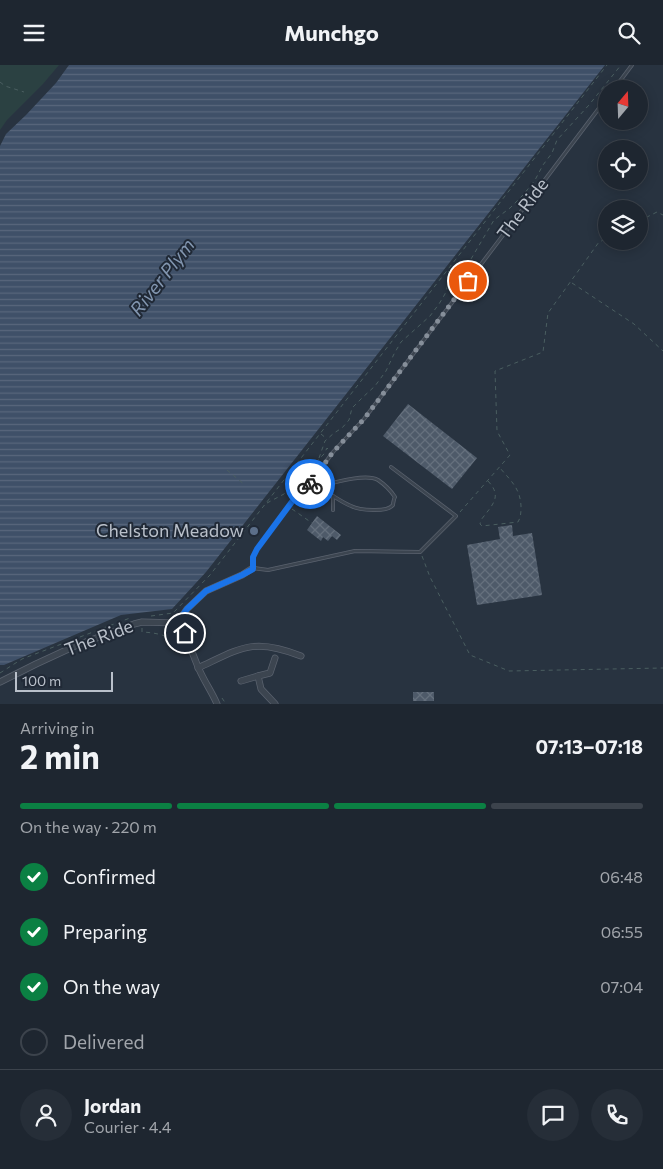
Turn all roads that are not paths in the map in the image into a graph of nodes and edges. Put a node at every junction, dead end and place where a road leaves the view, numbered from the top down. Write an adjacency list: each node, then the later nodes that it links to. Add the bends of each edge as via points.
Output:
1 (632, 65): 2 (lane)
2 (621, 80)
3 (598, 110): 6 (lane, The Ride, via 364,419 333,452)
4 (391, 467): 9 (lane, via 456,516 420,552 355,551 268,570)
5 (316, 487): 6 (lane); 7 (lane); 7 (lane, via 367,477 377,479 395,497 393,505 387,509 370,510 353,507)
6 (306, 489): 9 (lane, The Ride, via 297,495 257,549)
7 (333, 496): 8 (lane)
8 (333, 510)
9 (253, 569): 10 (street, via 206,591)
10 (177, 623): 13 (street, via 185,633); 16 (street, The Ride, via 134,624 75,646)
11 (301, 655): 13 (street, via 269,646 254,646)
12 (275, 658): 14 (street, via 270,673)
13 (198, 668): 17 (street)
14 (258, 676): 15 (street); 18 (street, via 261,689)
15 (241, 681)
16 (0, 682)
17 (217, 704)
18 (276, 704)

